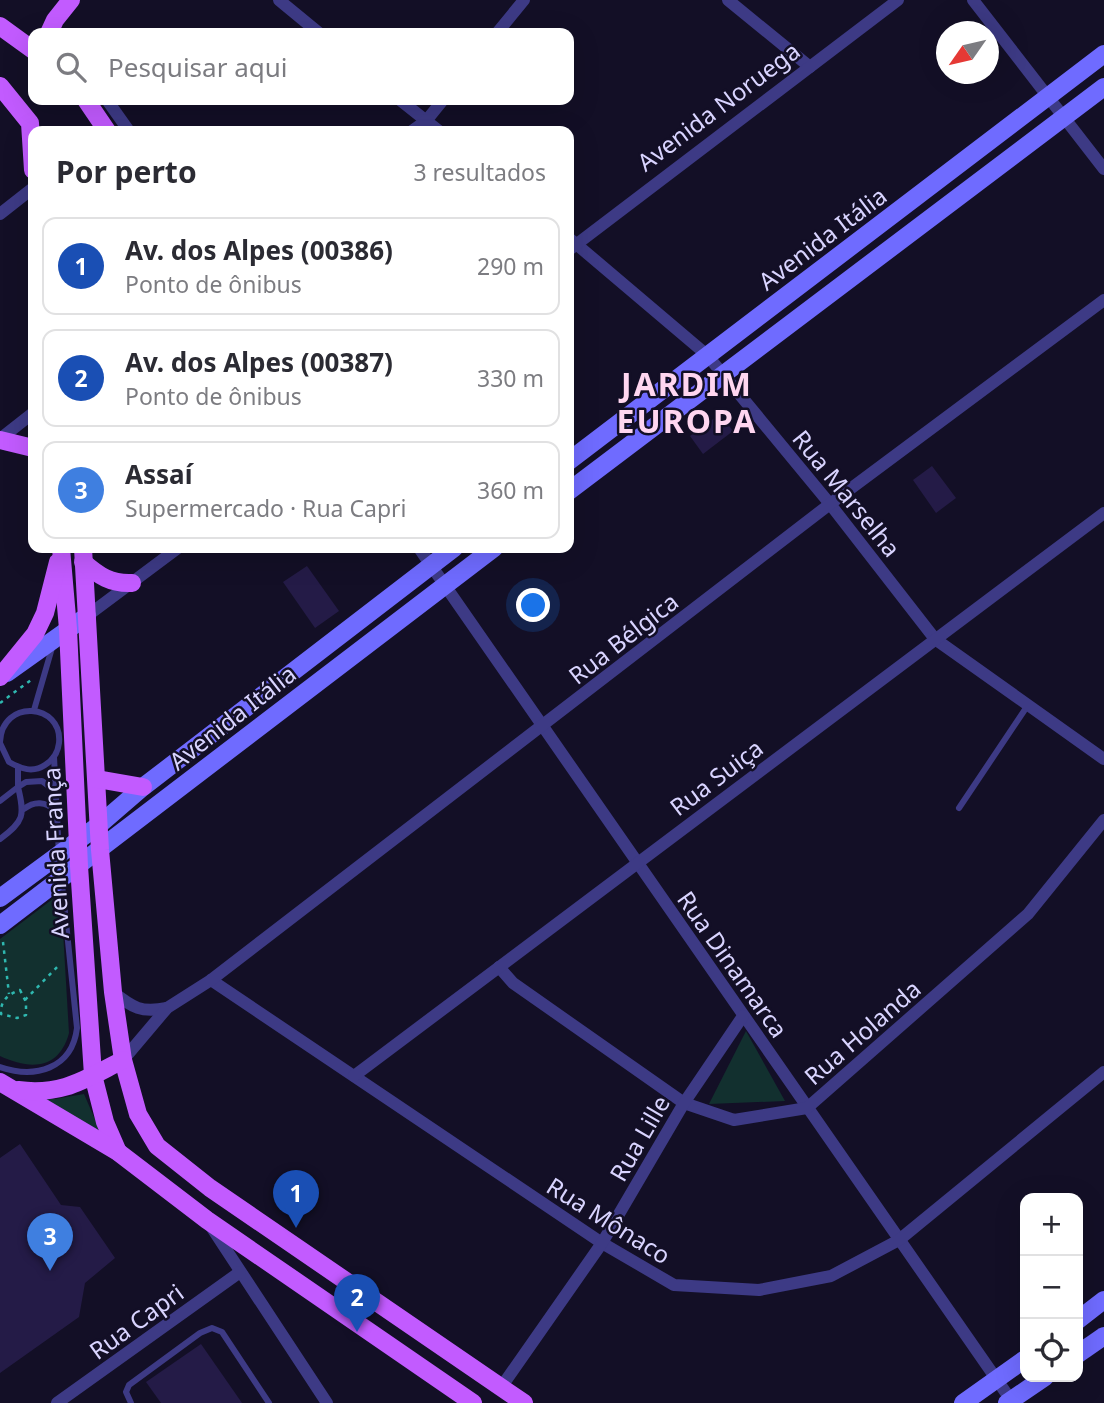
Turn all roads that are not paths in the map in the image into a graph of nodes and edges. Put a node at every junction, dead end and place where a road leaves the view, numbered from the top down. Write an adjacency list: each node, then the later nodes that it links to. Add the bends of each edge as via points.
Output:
1 (71, 0): 9 (main road)
2 (279, 0): 7 (street)
3 (524, 0): 11 (street)
4 (729, 0): 14 (street)
5 (898, 0): 14 (street, Avenida Noruega)
6 (973, 0): 17 (street)
7 (294, 5): 10 (street)
8 (0, 26): 12 (main road)
9 (57, 28)
10 (315, 28)
11 (501, 28)
12 (28, 46)
13 (1104, 54): 17 (main road, Avenida Itália)
14 (810, 67): 32 (street, Avenida Noruega)
15 (0, 86): 24 (main road)
16 (1104, 87): 22 (main road, Avenida Itália)
17 (1047, 97): 22 (street); 35 (main road, Avenida Itália)
18 (89, 105): 25 (main road)
19 (111, 105): 26 (street)
20 (406, 105): 23 (street)
21 (439, 105): 23 (street)
22 (1063, 118): 29 (street); 36 (main road, Avenida Itália)
23 (426, 121): 27 (street); 28 (street)
24 (31, 126)
25 (104, 126)
26 (125, 126)
27 (419, 126)
28 (432, 126)
29 (1104, 169)
30 (28, 192): 31 (street)
31 (0, 214)
32 (574, 242)
33 (574, 246): 35 (street, Rua Marselha)
34 (1104, 300): 42 (street, Rua Bélgica)
35 (707, 355): 36 (street, Rua Marselha); 40 (main road, Avenida Itália)
36 (723, 374): 41 (main road, Avenida Itália); 42 (street, Rua Marselha)
37 (28, 417): 38 (street)
38 (0, 440): 39 (main road)
39 (28, 447)
40 (574, 457)
41 (574, 487)
42 (830, 504): 56 (street, Rua Marselha); 60 (street, Rua Bélgica)
43 (1104, 513): 56 (street, Rua Suiça)
44 (60, 553): 57 (main road, via 35,634)
45 (61, 553): 55 (main road, Avenida França)
46 (171, 553): 52 (street)
47 (423, 553): 51 (street, Rua Dinamarca)
48 (447, 553): 51 (main road, Avenida Itália)
49 (487, 553): 53 (main road, Avenida Itália)
50 (83, 555): 52 (main road, via 102,578); 54 (main road, Avenida França)
51 (431, 565): 53 (street, Rua Dinamarca); 68 (main road, Avenida Itália)
52 (132, 583): 54 (street)
53 (445, 585): 60 (street, Rua Dinamarca); 78 (main road, Avenida Itália)
54 (87, 616): 55 (main road); 66 (main road, Avenida França)
55 (61, 634): 57 (main road); 59 (lane); 77 (main road, Avenida França)
56 (935, 639): 58 (street, Rua Marselha); 80 (street, Rua Suiça)
57 (0, 678)
58 (1028, 705): 64 (street, Rua Marselha); 71 (lane)
59 (34, 710): 61 (lane, via 8,719); 63 (lane, via 57,728)
60 (543, 726): 80 (street, Rua Dinamarca); 86 (street, Rua Bélgica)
61 (0, 743): 62 (lane)
62 (2, 756): 65 (lane)
63 (54, 757): 65 (lane, via 38,769); 69 (lane)
64 (1104, 759)
65 (18, 767): 67 (lane)
66 (97, 779): 68 (main road); 75 (main road, Avenida França)
67 (18, 787): 69 (lane, via 42,781); 70 (lane); 72 (lane)
68 (143, 787): 75 (main road, Avenida Itália)
69 (55, 790): 73 (lane)
70 (0, 801)
71 (959, 808)
72 (24, 809): 73 (lane, via 41,802); 76 (lane, via 17,826)
73 (56, 813): 79 (lane)
74 (1104, 820): 97 (street, Rua Holanda, via 1028,914)
75 (99, 825): 77 (main road, Avenida Itália); 78 (main road, Avenida França)
76 (0, 839)
77 (78, 840): 79 (main road, Avenida Itália); 81 (main road, Avenida França)
78 (100, 850): 81 (main road, Avenida Itália); 87 (main road, Avenida França)
79 (59, 855): 82 (lane); 83 (main road, Avenida Itália)
80 (637, 862): 85 (street, Rua Suiça); 89 (street, Rua Dinamarca)
81 (79, 866): 82 (main road, Avenida Itália); 93 (main road, Avenida França)
82 (62, 879): 84 (main road, Avenida Itália); 91 (lane, via 75,1044 65,1058 40,1072)
83 (0, 898)
84 (1, 932)
85 (499, 967): 94 (street, Rua Suiça); 96 (street, Rua Holanda, via 513,983)
86 (211, 980): 88 (street, Rua Bélgica); 94 (street, Rua Mônaco)
87 (113, 992): 88 (street, via 147,1012); 90 (main road, Avenida França)
88 (167, 1008): 90 (street, Rua Bélgica)
89 (743, 1016): 96 (street, Rua Lille); 97 (street, Rua Dinamarca)
90 (123, 1060): 93 (main road); 110 (main road, Avenida França, via 138,1114 158,1146 229,1202)
91 (0, 1067)
92 (1104, 1072): 100 (street, Rua Mônaco)
93 (93, 1075): 95 (main road, via 57,1091 36,1093); 98 (main road, Avenida França)
94 (354, 1076): 101 (street, Rua Mônaco)
95 (7, 1086): 98 (main road)
96 (684, 1103): 97 (street, Rua Holanda, via 734,1120); 101 (street, Rua Lille)
97 (807, 1108): 100 (street, Rua Dinamarca)
98 (118, 1152): 99 (main road)
99 (207, 1220): 102 (street); 116 (main road)
100 (899, 1240): 101 (street, Rua Mônaco, via 831,1276 760,1290 674,1286); 108 (street, Rua Dinamarca)
101 (602, 1244): 110 (street, Rua Lille)
102 (240, 1272): 112 (street, Rua Capri); 115 (street)
103 (1104, 1300): 104 (main road)
104 (1079, 1319)
105 (1104, 1336): 106 (main road)
106 (1083, 1351)
107 (1020, 1363): 108 (main road)
108 (996, 1381): 111 (street, Rua Dinamarca); 118 (main road)
109 (1038, 1382): 111 (main road)
110 (502, 1386): 117 (main road, Avenida França)
111 (1010, 1402)
112 (57, 1403)
113 (131, 1403): 114 (lane, via 126,1392 130,1385 212,1328 222,1332)
114 (269, 1403)
115 (327, 1403)
116 (473, 1403)
117 (524, 1403)
118 (963, 1403)

